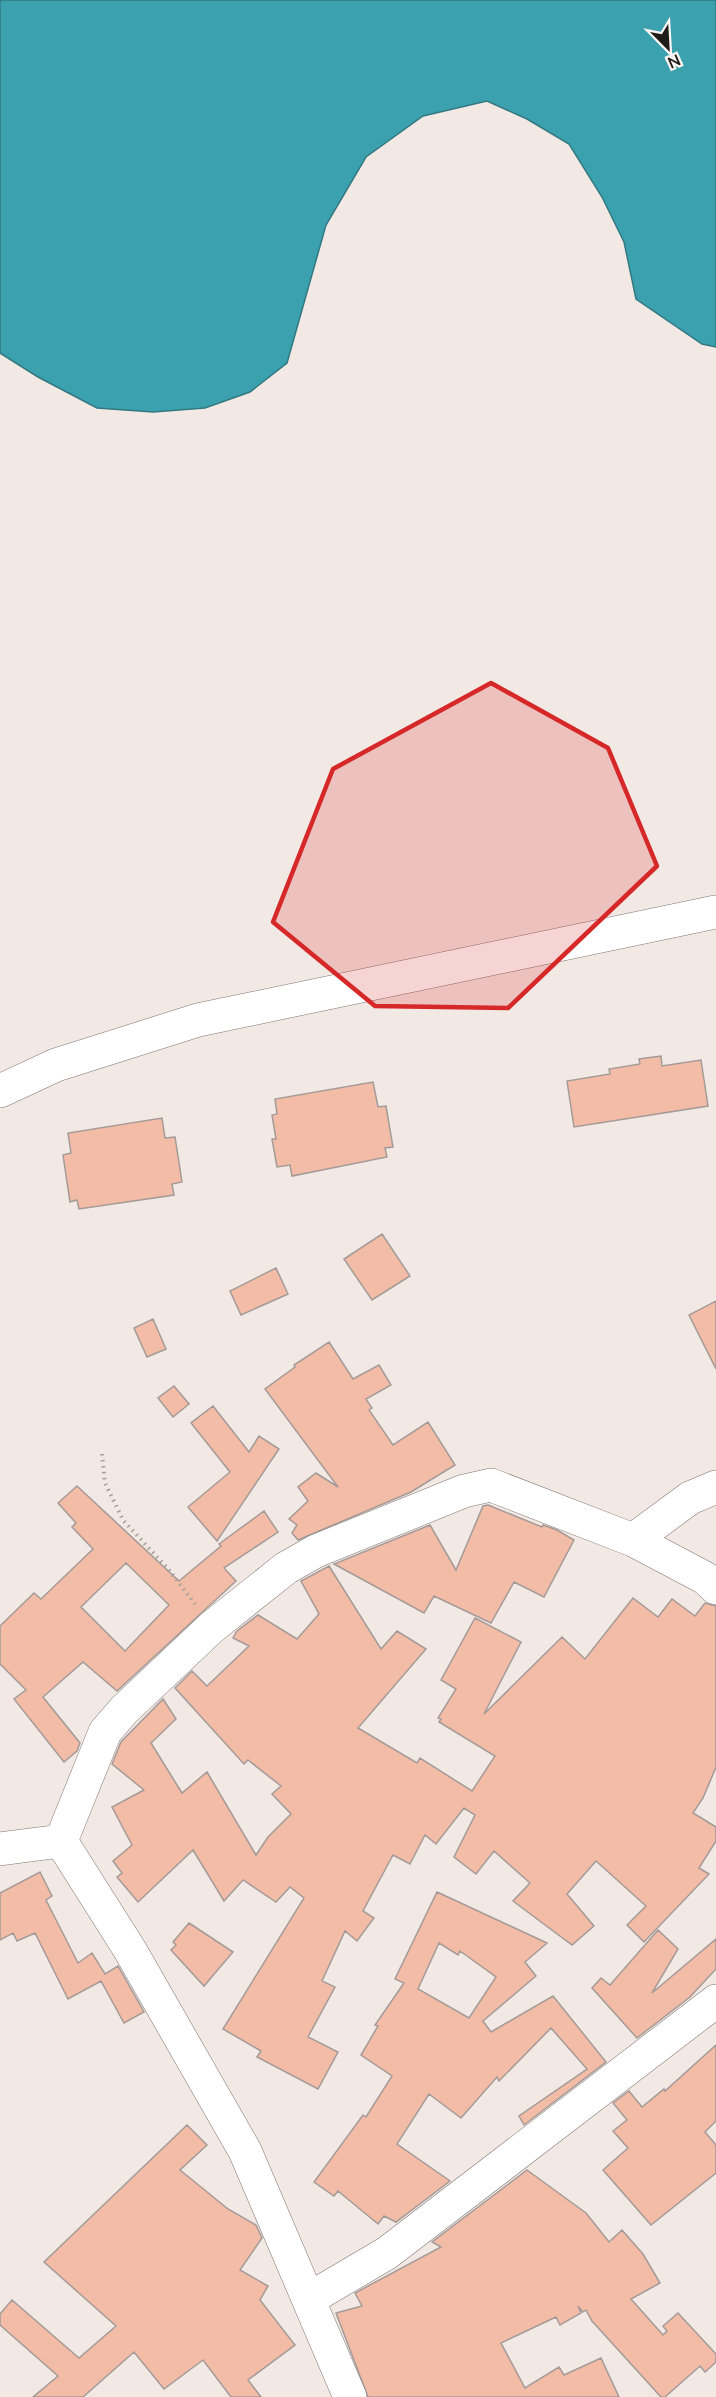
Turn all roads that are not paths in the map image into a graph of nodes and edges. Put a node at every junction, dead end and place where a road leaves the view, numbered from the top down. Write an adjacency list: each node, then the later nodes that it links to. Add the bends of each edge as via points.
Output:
1 (716, 912): 2 (street, via 198,1020 56,1065)
2 (0, 1090)
3 (716, 1487): 4 (street, via 690,1498)
4 (633, 1539): 5 (street, via 705,1578); 6 (street, via 491,1485 478,1486 316,1551 286,1568 212,1627 124,1710 105,1732)
5 (716, 1588)
6 (61, 1841): 7 (street); 9 (street, via 130,1950 245,2151)
7 (0, 1850)
8 (716, 2001): 9 (street, via 387,2253)
9 (309, 2299): 10 (street)
10 (350, 2397)

